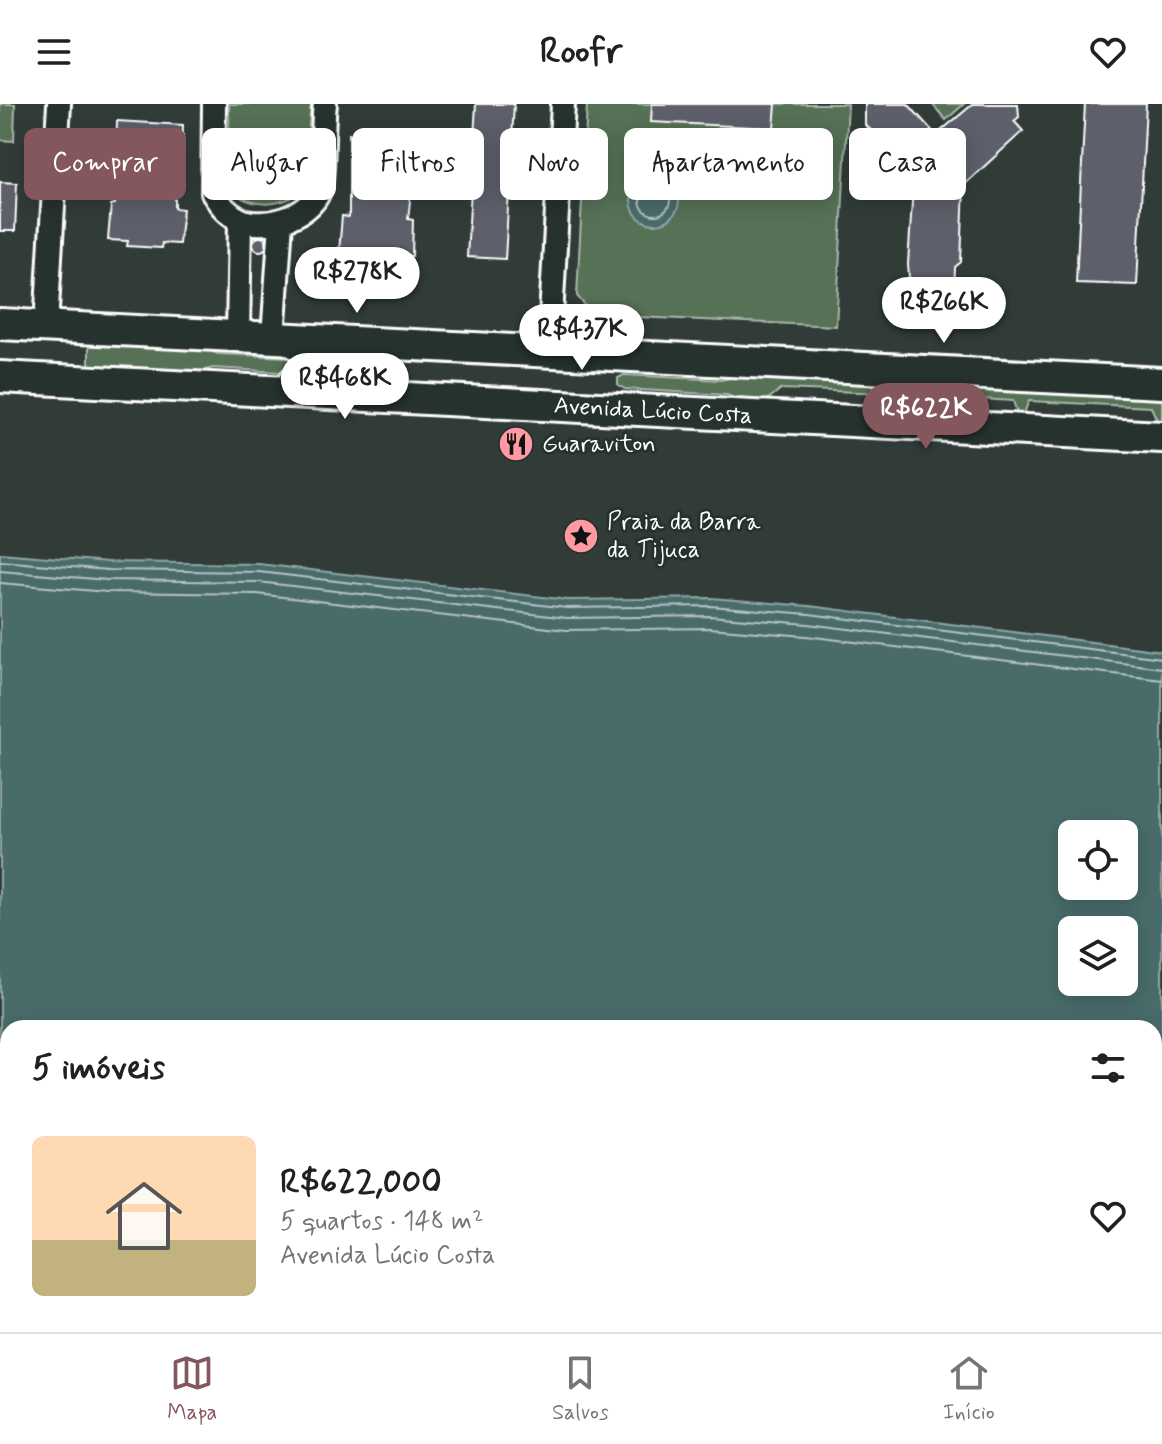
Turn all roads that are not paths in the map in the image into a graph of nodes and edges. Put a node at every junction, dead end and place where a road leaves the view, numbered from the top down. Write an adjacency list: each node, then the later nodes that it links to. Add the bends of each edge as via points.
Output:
1 (59, 104): 10 (street)
2 (214, 104): 5 (street, via 211,184 219,203)
3 (325, 104): 6 (street, via 319,191)
4 (563, 104): 13 (street)
5 (240, 220): 6 (street); 7 (street)
6 (281, 222): 8 (street)
7 (240, 282): 8 (street); 11 (street)
8 (276, 282): 12 (street)
9 (0, 324): 10 (main road)
10 (46, 326): 11 (main road)
11 (238, 335): 12 (main road)
12 (277, 337): 13 (main road); 17 (main road, via 322,353 328,358 329,375 322,380)
13 (549, 353): 14 (main road)
14 (710, 361): 16 (main road); 18 (main road, via 616,369 608,377 613,393)
15 (0, 377): 17 (main road, Avenida Lúcio Costa)
16 (1162, 383)
17 (217, 387): 18 (main road, Avenida Lúcio Costa)
18 (692, 411): 19 (main road, Avenida Lúcio Costa)
19 (1162, 437)

